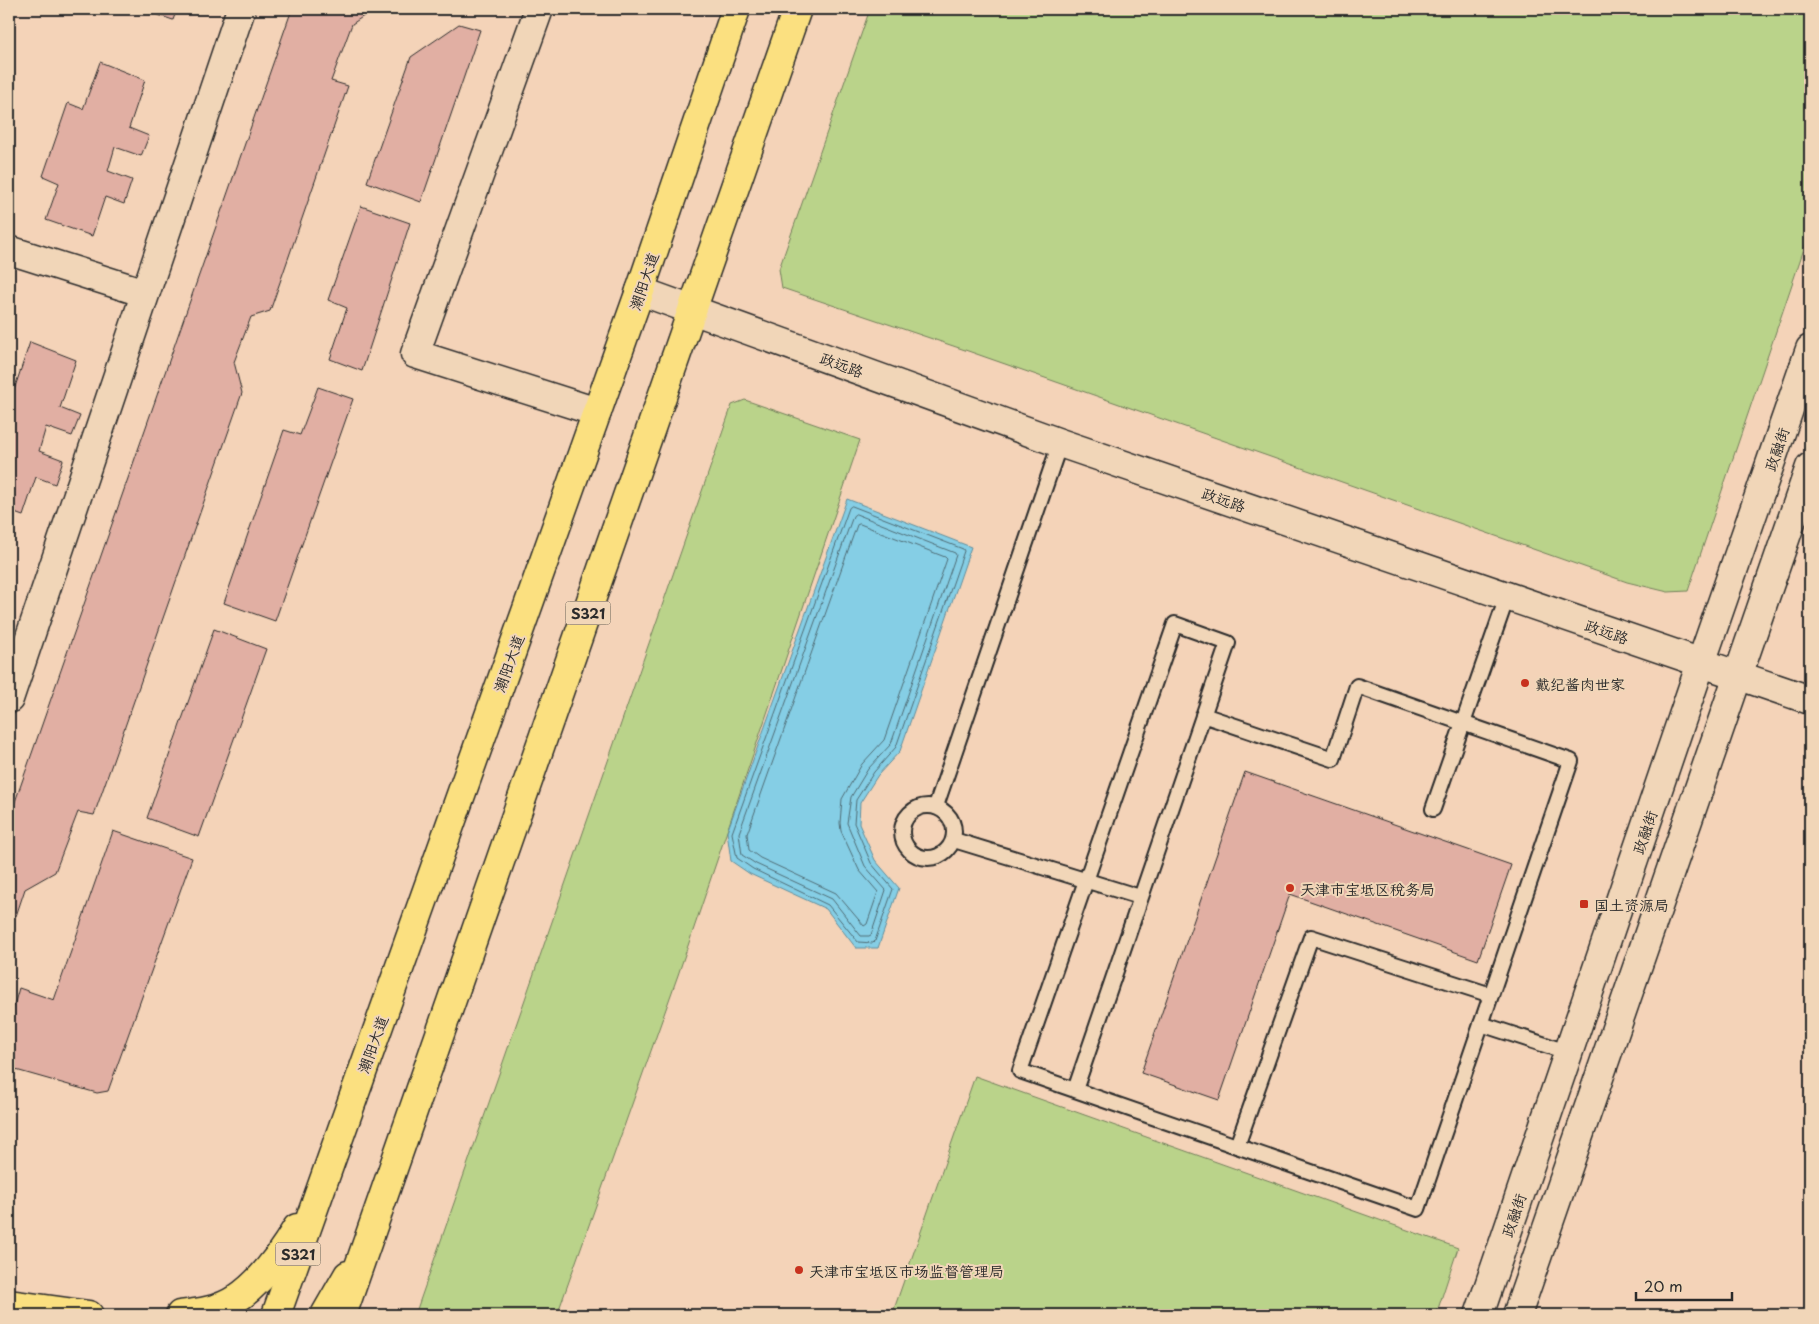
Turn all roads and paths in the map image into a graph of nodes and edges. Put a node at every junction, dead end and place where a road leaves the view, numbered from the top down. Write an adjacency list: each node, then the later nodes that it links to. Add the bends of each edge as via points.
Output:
1 (241, 9): 7 (street)
2 (539, 9): 10 (street, via 415,354)
3 (736, 9): 6 (main road, 潮阳大道 / S321)
4 (797, 9): 8 (main road, S321)
5 (9, 250): 7 (street)
6 (640, 291): 8 (street, 政远路); 10 (main road, 潮阳大道 / S321)
7 (144, 293): 16 (street)
8 (693, 310): 11 (street, 政远路); 31 (main road, S321)
9 (1810, 349): 14 (street, 政融街)
10 (596, 412): 30 (main road, 潮阳大道 / S321)
11 (1060, 443): 13 (street, 政远路); 20 (lane)
12 (1810, 467): 15 (street)
13 (1507, 597): 14 (street, 政远路); 19 (lane)
14 (1701, 663): 15 (street, 政远路); 27 (street, 政融街)
15 (1738, 676): 17 (street, 政远路); 39 (street)
16 (9, 699)
17 (1810, 700)
18 (1203, 715): 19 (lane, via 1333,759 1357,686); 23 (lane, via 1228,643 1175,624); 24 (lane)
19 (1464, 723): 21 (lane); 25 (lane, via 1571,761)
20 (936, 806): 22 (lane, via 952,819); 22 (lane, via 925,805 907,816 902,826 905,845 912,853 931,858 949,849)
21 (1433, 810)
22 (954, 840): 23 (lane)
23 (1086, 880): 24 (lane); 28 (lane, via 1020,1071)
24 (1140, 897): 28 (lane)
25 (1491, 995): 26 (lane); 29 (lane, via 1311,937)
26 (1481, 1024): 27 (lane); 29 (lane, via 1418,1209)
27 (1570, 1053): 38 (street, 政融街)
28 (1075, 1090): 29 (lane)
29 (1237, 1146)
30 (320, 1193): 34 (main road, via 256,1283 235,1300 213,1309); 35 (main road, 潮阳大道 / S321)
31 (376, 1217): 36 (main road); 37 (main road, S321)
32 (9, 1304): 33 (main road)
33 (89, 1315)
34 (180, 1315)
35 (276, 1315)
36 (326, 1315)
37 (342, 1315)
38 (1479, 1315)
39 (1517, 1315)

